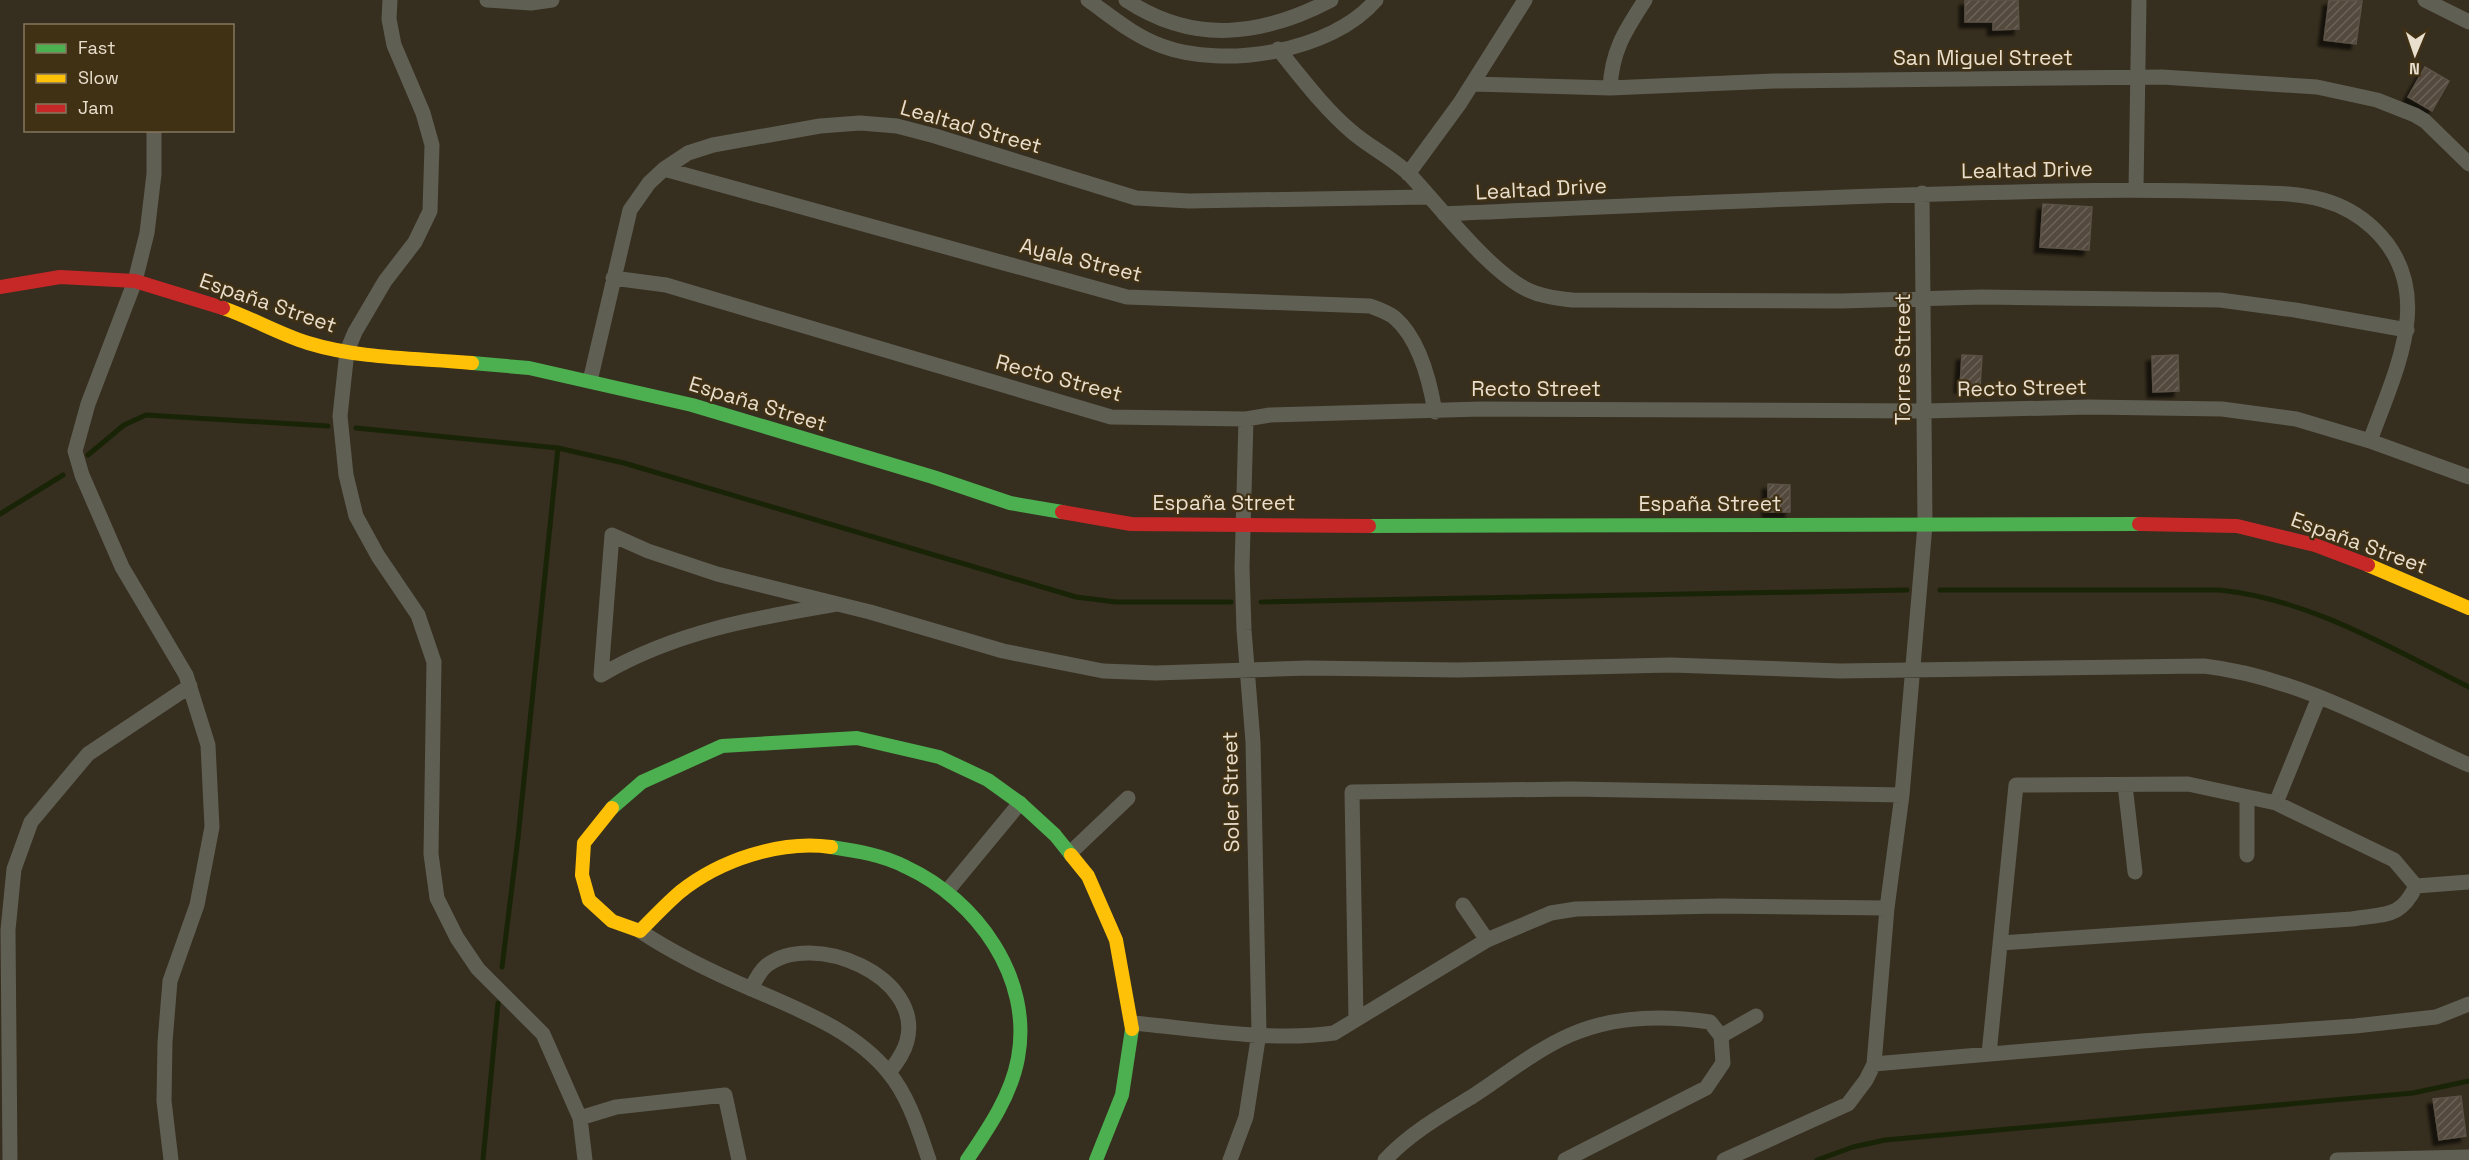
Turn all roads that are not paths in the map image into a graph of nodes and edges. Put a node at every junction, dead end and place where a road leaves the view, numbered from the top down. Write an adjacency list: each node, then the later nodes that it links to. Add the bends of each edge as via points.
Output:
1 (390, 0): 30 (street, via 394,45 432,145 430,211 415,242 385,281)
2 (487, 0): 3 (street)
3 (552, 0)
4 (1088, 0): 13 (street, via 1133,33 1202,57 1237,58)
5 (1126, 0): 6 (street, via 1145,13 1214,32 1259,29 1303,15)
6 (1331, 0)
7 (1376, 0): 13 (street, via 1316,39)
8 (1525, 0): 15 (street)
9 (1645, 0): 16 (street, via 1623,34 1612,62)
10 (2139, 0): 14 (street)
11 (2425, 0): 12 (street)
12 (2469, 22)
13 (1278, 49): 20 (street, via 1351,132)
14 (2140, 78): 16 (street, San Miguel Street, via 1774,81); 18 (street, San Miguel Street, via 2317,87 2377,100 2425,121); 21 (street)
15 (1473, 84): 16 (street, San Miguel Street); 20 (street)
16 (1610, 88)
17 (154, 132): 26 (street, via 147,233)
18 (2469, 164)
19 (663, 169): 23 (street, Lealtad Street, via 688,153 713,145 860,123 897,126 1136,198 1189,201); 25 (street, Lealtad Street, via 630,210); 33 (street, Ayala Street, via 1127,297 1370,306 1396,318 1409,338 1429,376)
20 (1408, 174): 23 (street)
21 (2136, 189): 22 (street, Lealtad Drive); 29 (street, Lealtad Drive, via 2274,193 2322,199 2354,213 2390,248 2408,285)
22 (1922, 193): 24 (street, Lealtad Drive); 28 (street, Torres Street)
23 (1427, 197): 24 (street)
24 (1444, 214): 28 (street, via 1522,287 1545,297 1818,301)
25 (613, 278): 31 (street, Lealtad Street); 34 (street, Recto Street, via 666,285 1111,417)
26 (135, 281): 27 (street, España Street, via 60,277); 30 (street, España Street, via 247,315 308,343); 43 (street, via 88,404 75,451 122,567)
27 (0, 287)
28 (1924, 297): 29 (street, via 2220,300); 32 (street, Torres Street)
29 (2407, 330): 35 (street, Lealtad Drive)
30 (347, 351): 31 (street, España Street, via 529,368); 73 (street, via 340,416 346,475 356,516 418,615 434,662 431,854 436,898 478,969 543,1034)
31 (590, 381): 37 (street, España Street, via 692,405 1010,503 1131,524)
32 (1925, 411): 33 (street, Recto Street); 35 (street, Recto Street, via 2222,409 2296,419); 38 (street, Torres Street)
33 (1435, 412): 34 (street, Recto Street)
34 (1246, 418): 37 (street, Soler Street)
35 (2370, 441): 36 (street, Recto Street)
36 (2469, 477)
37 (1245, 524): 38 (street, España Street); 41 (street, Soler Street)
38 (1925, 525): 40 (street, España Street, via 2071,522 2237,526 2315,545); 42 (street, Torres Street)
39 (837, 604): 39 (street, via 706,630 637,655 601,675 612,535 717,574); 41 (street, via 1003,651 1103,671)
40 (2469, 608)
41 (1247, 670): 42 (street, via 1671,665); 68 (street, Soler Street)
42 (1913, 671): 44 (street, via 2204,666 2259,676); 47 (street, Torres Street)
43 (190, 686): 75 (street, via 88,754 31,822 14,868 8,930); 76 (street, via 208,745 212,827 197,905 170,981 164,1101)
44 (2319, 697): 45 (street); 51 (street)
45 (2469, 765)
46 (2125, 784): 49 (street, via 2188,784); 54 (street); 62 (street, via 2016,785)
47 (1902, 795): 59 (street, Torres Street); 66 (street, via 1571,789 1352,792)
48 (1128, 798): 52 (street)
49 (2247, 798): 51 (street); 53 (street)
50 (1020, 803): 52 (street); 57 (street); 60 (street, via 988,780 939,757 857,738 722,746 642,782 609,810 584,843 582,875 589,900 612,921)
51 (2277, 803): 56 (street, via 2394,860)
52 (1070, 853): 67 (street, via 1088,876 1116,940)
53 (2247, 855)
54 (2135, 872)
55 (2469, 882): 56 (street)
56 (2416, 886): 62 (street, via 2400,909 2352,919)
57 (948, 890): 60 (street, via 921,872 885,857 800,844 771,849 733,863 681,892); 80 (street, via 1004,958 1018,1016 1020,1046 1013,1078 984,1137)
58 (1463, 905): 61 (street)
59 (1887, 908): 61 (street, via 1576,909 1551,913); 71 (street, Torres Street)
60 (640, 931): 63 (street, via 672,952)
61 (1487, 940): 66 (street, via 1382,1007)
62 (2000, 943): 70 (street)
63 (751, 989): 72 (street, via 820,1019 855,1042); 72 (street, via 767,965 809,953 851,960 874,973 900,997 907,1011 907,1041)
64 (2469, 1004): 70 (street, via 2436,1017 2355,1026)
65 (1756, 1016): 69 (street)
66 (1356, 1019): 68 (street, via 1334,1033 1318,1036)
67 (1133, 1023): 68 (street); 81 (street, via 1122,1095)
68 (1259, 1034): 82 (street, Soler Street, via 1246,1118)
69 (1720, 1036): 83 (street, via 1710,1022 1649,1018 1616,1021 1571,1035 1436,1119 1400,1144); 84 (street, via 1723,1063 1706,1088)
70 (1989, 1054): 71 (street)
71 (1874, 1065): 85 (street, via 1848,1104)
72 (889, 1073): 79 (street, via 903,1096)
73 (580, 1118): 77 (street); 78 (street, via 616,1107 725,1095)
74 (2469, 1157): 86 (street)
75 (10, 1160)
76 (171, 1160)
77 (585, 1160)
78 (739, 1160)
79 (929, 1160)
80 (967, 1160)
81 (1096, 1160)
82 (1230, 1160)
83 (1385, 1160)
84 (1565, 1160)
85 (1724, 1160)
86 (2337, 1160)

